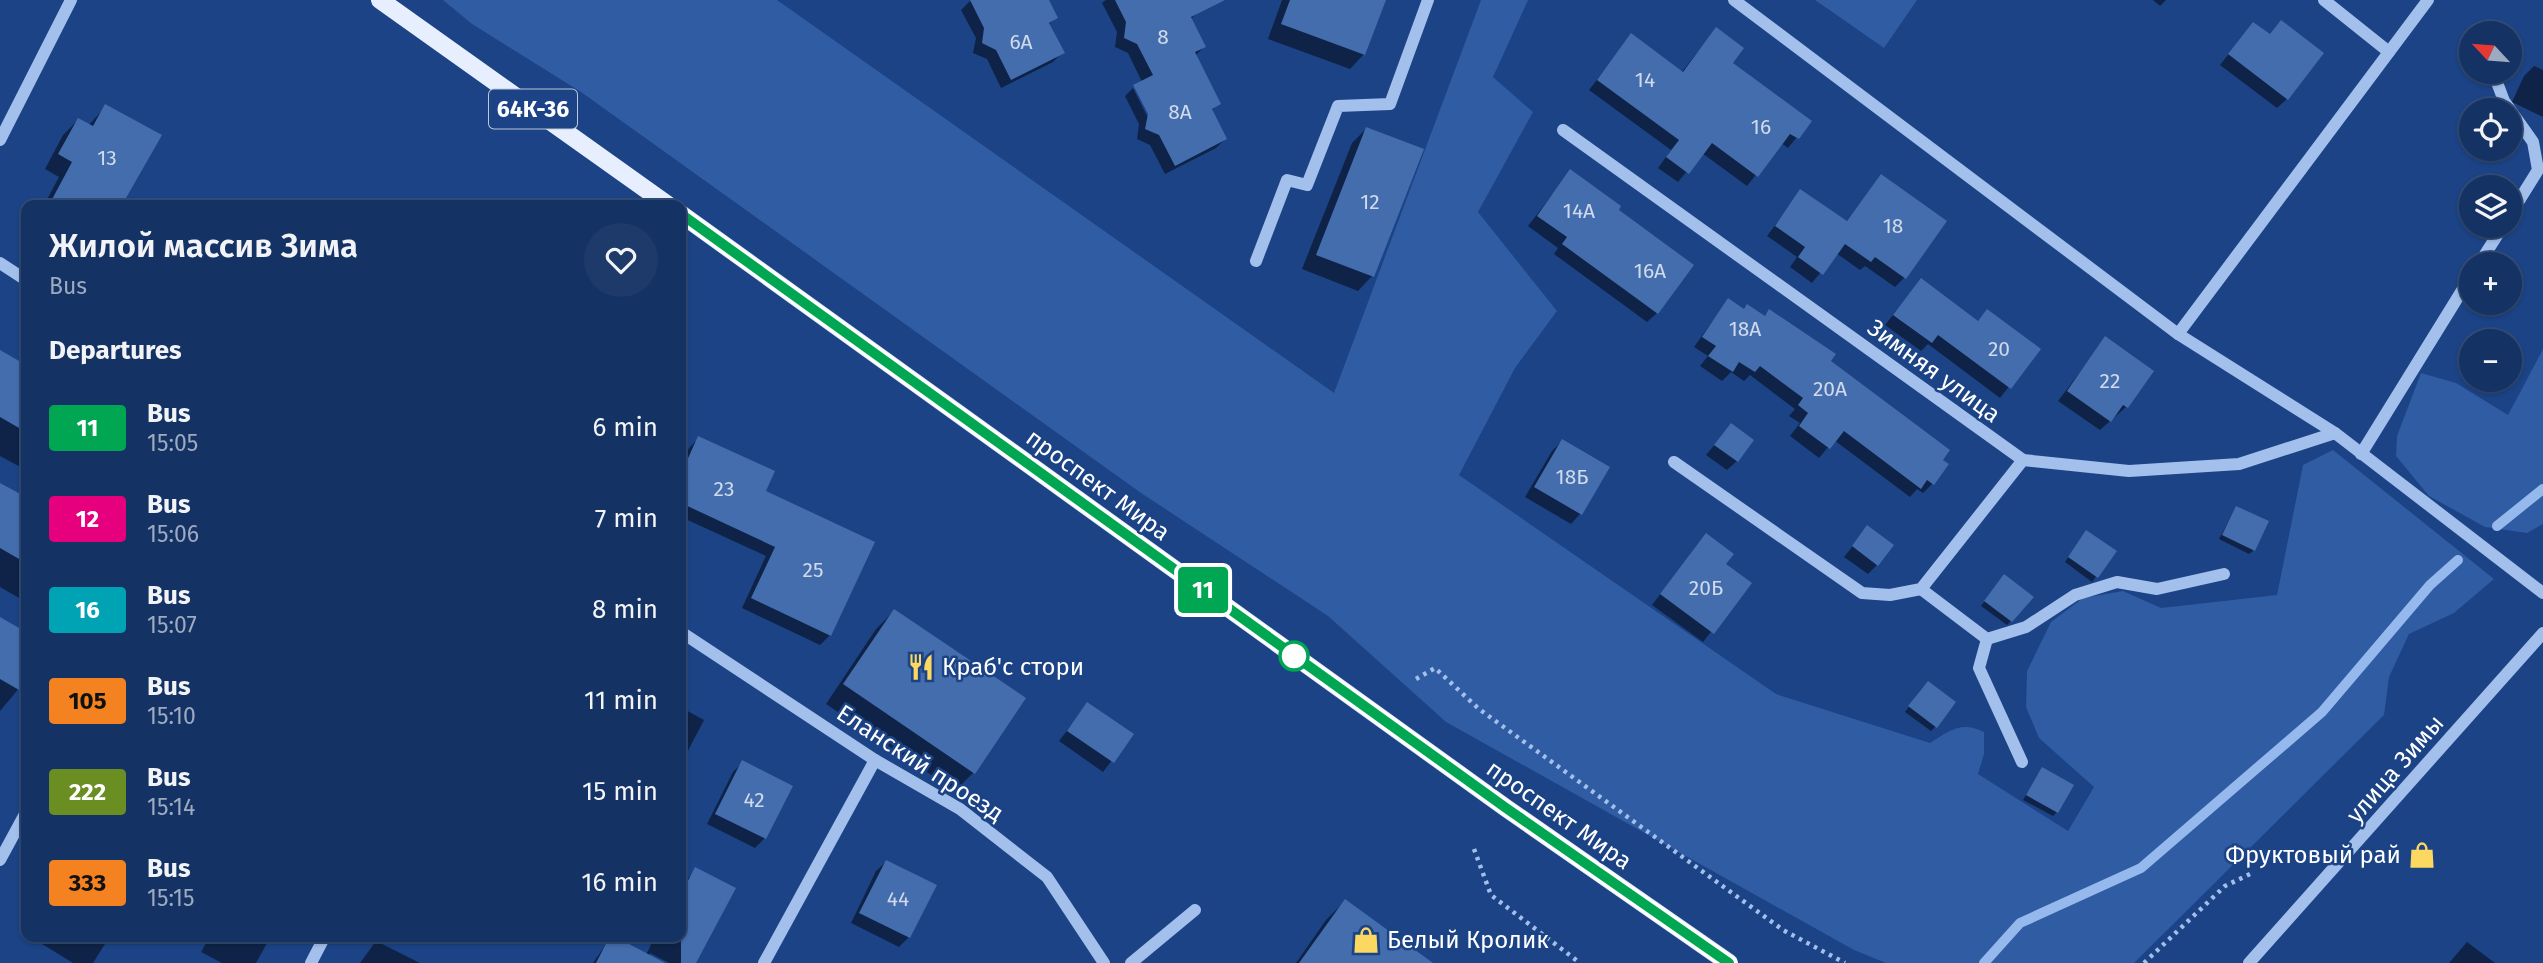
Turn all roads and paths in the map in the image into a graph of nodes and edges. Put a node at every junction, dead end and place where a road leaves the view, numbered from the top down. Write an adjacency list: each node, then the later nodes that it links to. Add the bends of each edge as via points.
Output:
1 (71, 0): 10 (street)
2 (380, 0): 12 (main road, 64К-36)
3 (1428, 0): 14 (street, via 1390,104 1338,106 1307,185 1287,180)
4 (1734, 0): 18 (street)
5 (2324, 0): 7 (street)
6 (2428, 0): 7 (street)
7 (2389, 52): 18 (street)
8 (2498, 84): 11 (street, via 2533,142 2538,170)
9 (1563, 130): 21 (street, Зимняя улица)
10 (0, 140)
11 (2522, 196)
12 (661, 200)
13 (686, 218): 43 (main road, проспект Мира)
14 (1256, 261)
15 (0, 263): 16 (street)
16 (21, 276)
17 (2459, 295): 20 (street)
18 (2178, 334): 19 (street)
19 (2335, 433): 20 (street); 21 (street, Зимняя улица, via 2239,464 2129,471)
20 (2361, 454): 25 (street)
21 (2023, 460): 24 (street)
22 (1674, 462): 24 (street, via 1862,593 1890,596)
23 (2224, 575): 28 (street, via 2157,589 2117,582 2075,595 2026,627)
24 (1921, 589): 28 (street)
25 (2543, 593)
26 (2543, 633): 46 (street, улица Зимы)
27 (686, 635): 30 (street, Еланский проезд)
28 (1987, 639): 31 (street, via 1979,668)
29 (1416, 679): 44 (path, via 1435,668 1479,709 1783,929)
30 (876, 760): 39 (street); 40 (street, Еланский проезд, via 960,809 1047,877)
31 (2022, 762)
32 (21, 821): 34 (street)
33 (1474, 849): 42 (path, via 1491,895)
34 (0, 860)
35 (2250, 874): 45 (path, via 2225,886)
36 (1195, 911): 41 (street)
37 (322, 942): 38 (street)
38 (311, 963)
39 (764, 963)
40 (1104, 963)
41 (1131, 963)
42 (1580, 963)
43 (1728, 963)
44 (1845, 963)
45 (2144, 963)
46 (2249, 963)

